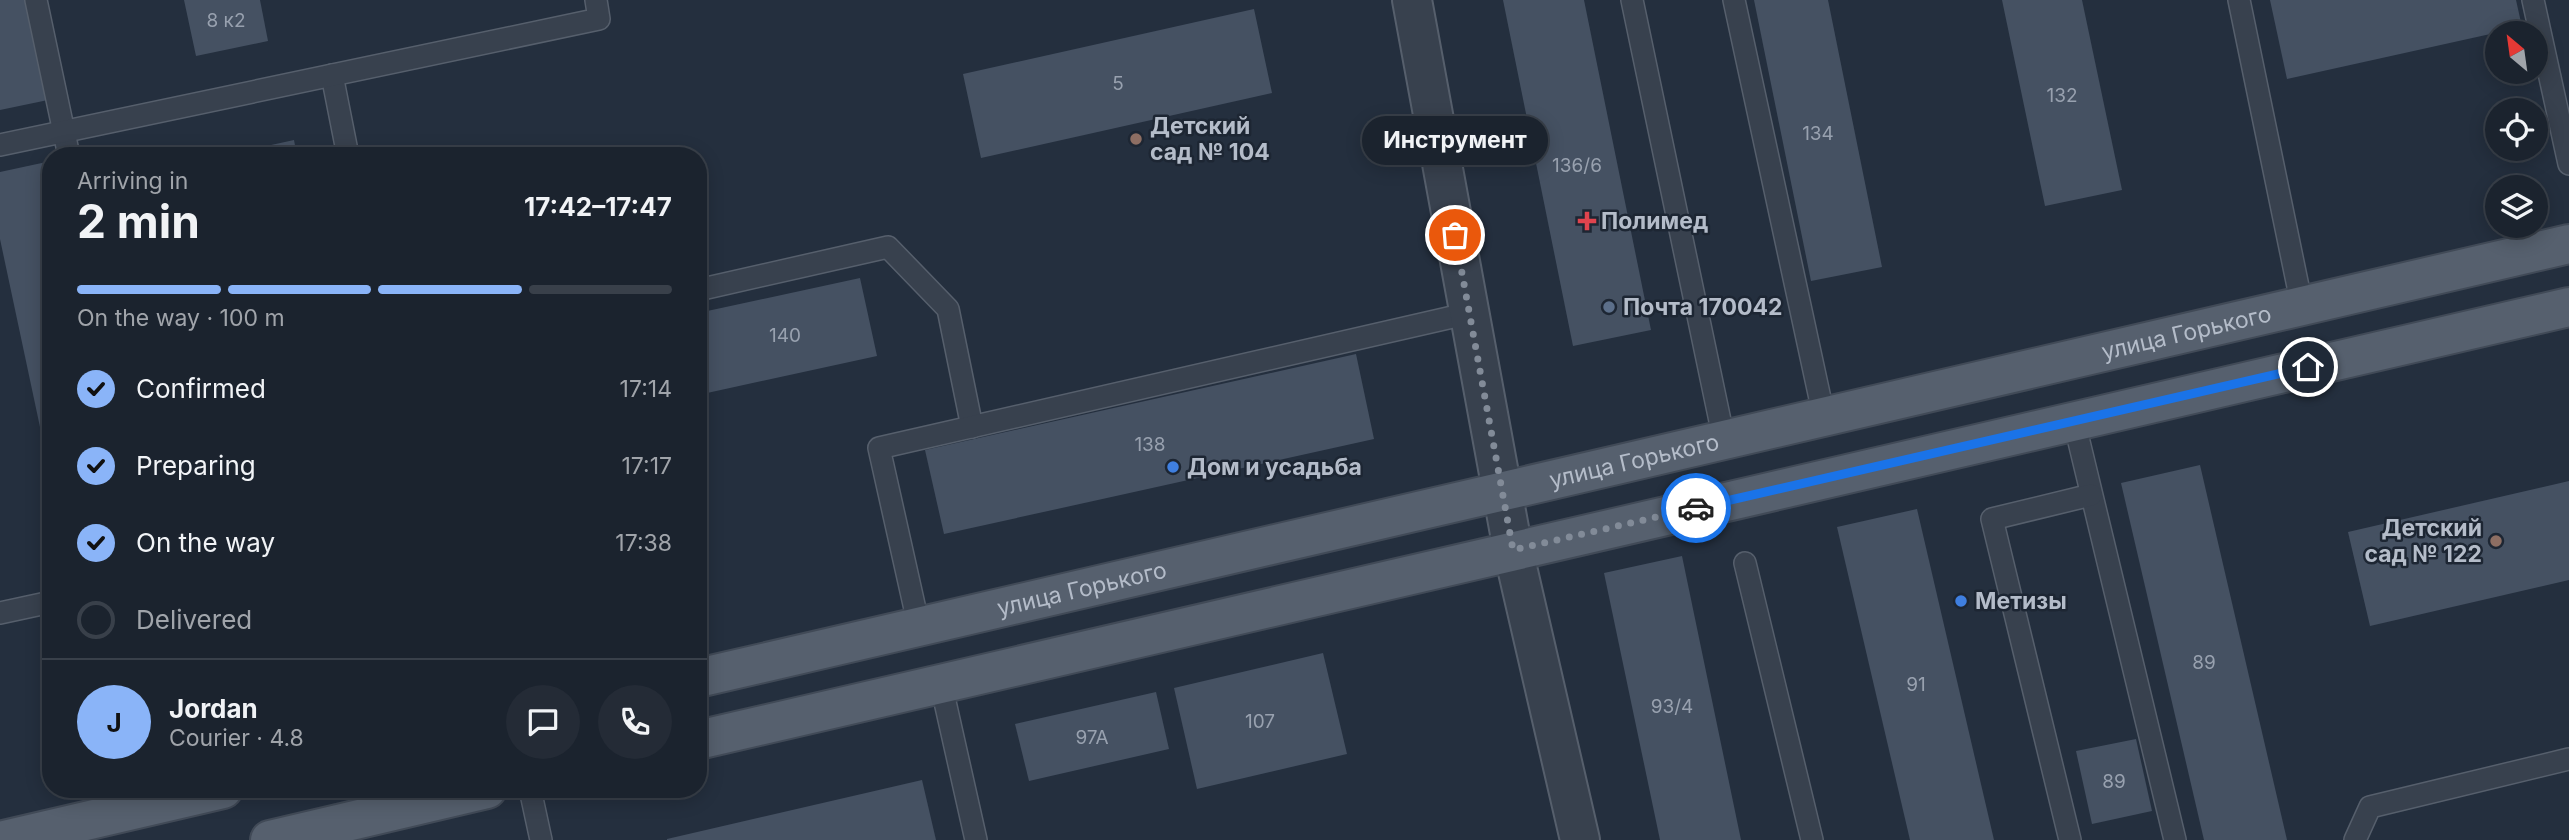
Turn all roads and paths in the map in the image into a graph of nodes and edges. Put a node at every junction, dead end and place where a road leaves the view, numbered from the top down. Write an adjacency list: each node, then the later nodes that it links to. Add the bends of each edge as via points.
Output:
1 (36, 0): 9 (lane)
2 (596, 0): 8 (lane, via 599,19)
3 (1412, 0): 18 (street)
4 (1632, 0): 22 (lane)
5 (1734, 0): 19 (lane)
6 (2239, 0): 16 (lane)
7 (2533, 0): 13 (lane)
8 (332, 75): 9 (lane); 12 (lane)
9 (64, 132): 10 (lane); 11 (lane)
10 (0, 145)
11 (67, 147)
12 (346, 147)
13 (2569, 164)
14 (2569, 244): 16 (main road, улица Горького)
15 (707, 287): 21 (lane, via 888,247 948,309)
16 (2302, 306): 19 (main road, улица Горького)
17 (2569, 307): 20 (main road)
18 (1470, 313): 21 (lane); 23 (street)
19 (1824, 417): 22 (main road, улица Горького)
20 (2074, 421): 24 (lane); 25 (main road)
21 (972, 426): 29 (lane, via 879,448)
22 (1724, 440): 23 (main road, улица Горького)
23 (1504, 491): 25 (street); 29 (main road, улица Горького)
24 (2091, 495): 43 (lane, via 1992,519); 44 (lane)
25 (1513, 550): 31 (main road); 41 (street)
26 (1745, 563): 42 (lane)
27 (42, 604): 28 (lane)
28 (0, 613)
29 (919, 626): 30 (main road, улица Горького)
30 (707, 676)
31 (941, 684): 32 (main road); 40 (lane)
32 (707, 738)
33 (2569, 759): 45 (lane, via 2370,807)
34 (184, 798): 37 (main road)
35 (449, 798): 38 (main road)
36 (532, 798): 39 (lane)
37 (4, 840)
38 (270, 840)
39 (541, 840)
40 (976, 840)
41 (1580, 840)
42 (1812, 840)
43 (2070, 840)
44 (2175, 840)
45 (2355, 840)

